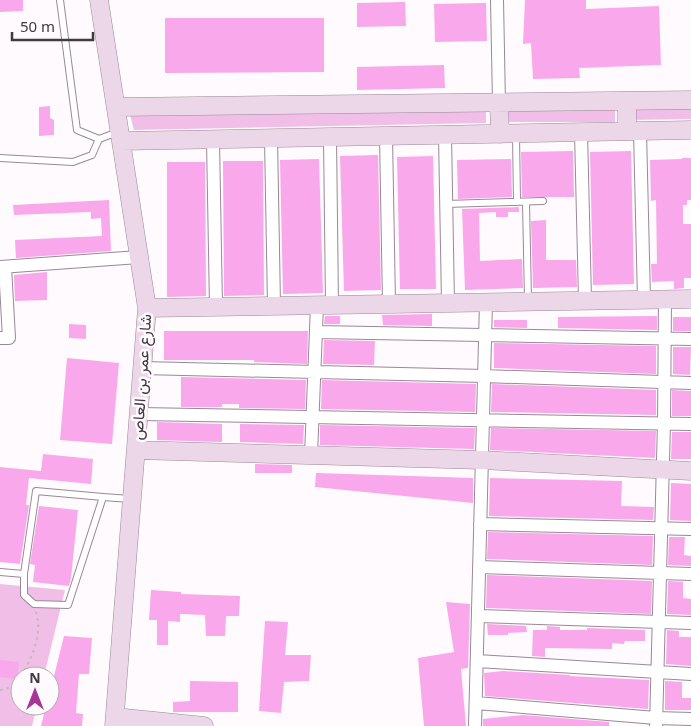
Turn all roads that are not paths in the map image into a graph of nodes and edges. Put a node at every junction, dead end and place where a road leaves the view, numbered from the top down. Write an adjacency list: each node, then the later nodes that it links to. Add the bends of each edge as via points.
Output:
1 (60, 0): 17 (lane, via 78,130)
2 (99, 0): 3 (street); 8 (street, شارع عمر بن العاص)
3 (107, 0)
4 (497, 0): 7 (street)
5 (691, 100): 6 (street)
6 (627, 101): 7 (street); 10 (street)
7 (499, 102): 8 (street); 12 (street)
8 (116, 107): 15 (street, شارع عمر بن العاص)
9 (691, 130): 10 (street)
10 (633, 131): 11 (street); 30 (street)
11 (581, 132): 12 (street); 29 (street)
12 (508, 134): 13 (street); 21 (lane)
13 (445, 135): 14 (street); 24 (street)
14 (386, 136): 16 (street); 34 (street)
15 (120, 137): 17 (lane); 19 (street); 25 (street, شارع عمر بن العاص)
16 (330, 137): 18 (street); 35 (street)
17 (99, 138): 20 (lane, via 92,155 73,162)
18 (272, 138): 19 (street); 36 (street)
19 (213, 140): 37 (street)
20 (0, 158)
21 (517, 202): 22 (lane); 24 (lane)
22 (526, 202): 23 (lane); 32 (lane)
23 (543, 202)
24 (446, 204): 33 (street)
25 (139, 257): 26 (street); 38 (street, شارع عمر بن العاص)
26 (3, 267): 41 (street, via 9,338)
27 (665, 299): 28 (street); 30 (street); 42 (street)
28 (691, 299)
29 (585, 300): 30 (street); 32 (street)
30 (644, 300)
31 (486, 302): 32 (street); 33 (street); 40 (street)
32 (528, 302)
33 (448, 303): 34 (street)
34 (389, 304): 35 (street)
35 (325, 305): 36 (street); 39 (street)
36 (274, 306): 37 (street)
37 (216, 307): 38 (street)
38 (147, 308): 44 (street, شارع عمر بن العاص)
39 (316, 332): 40 (street); 45 (street)
40 (485, 335): 42 (street); 46 (street)
41 (0, 338)
42 (664, 339): 43 (street); 47 (street)
43 (691, 339)
44 (142, 368): 45 (street); 49 (street, شارع عمر بن العاص)
45 (315, 372): 46 (street); 50 (street)
46 (484, 376): 47 (street); 51 (street)
47 (663, 382): 48 (street); 52 (street)
48 (691, 383)
49 (139, 414): 50 (street); 54 (street, شارع عمر بن العاص)
50 (313, 417): 51 (street); 55 (street)
51 (483, 420): 52 (street); 56 (street)
52 (664, 423): 53 (street); 57 (street)
53 (691, 424)
54 (136, 450): 55 (street); 60 (street, شارع عمر بن العاص)
55 (311, 455): 56 (street)
56 (482, 460): 57 (street); 61 (street)
57 (663, 470): 58 (street); 62 (street)
58 (691, 471)
59 (103, 497): 60 (lane); 67 (lane, via 36,492); 67 (lane, via 68,606 34,604 24,595)
60 (132, 499): 77 (street, شارع عمر بن العاص)
61 (480, 524): 62 (street); 64 (street)
62 (661, 528): 63 (street); 66 (street)
63 (691, 529)
64 (479, 567): 66 (street); 69 (street)
65 (0, 572): 67 (lane)
66 (660, 573): 68 (street); 70 (street)
67 (24, 574)
68 (691, 574)
69 (478, 616): 70 (street); 72 (street)
70 (659, 623): 71 (street); 73 (street)
71 (691, 623)
72 (477, 661): 73 (street); 75 (street)
73 (657, 673): 74 (street); 78 (street)
74 (691, 674)
75 (476, 703): 78 (street); 80 (street)
76 (691, 719): 78 (street)
77 (114, 722): 79 (street)
78 (656, 722)
79 (204, 726)
80 (475, 726)

